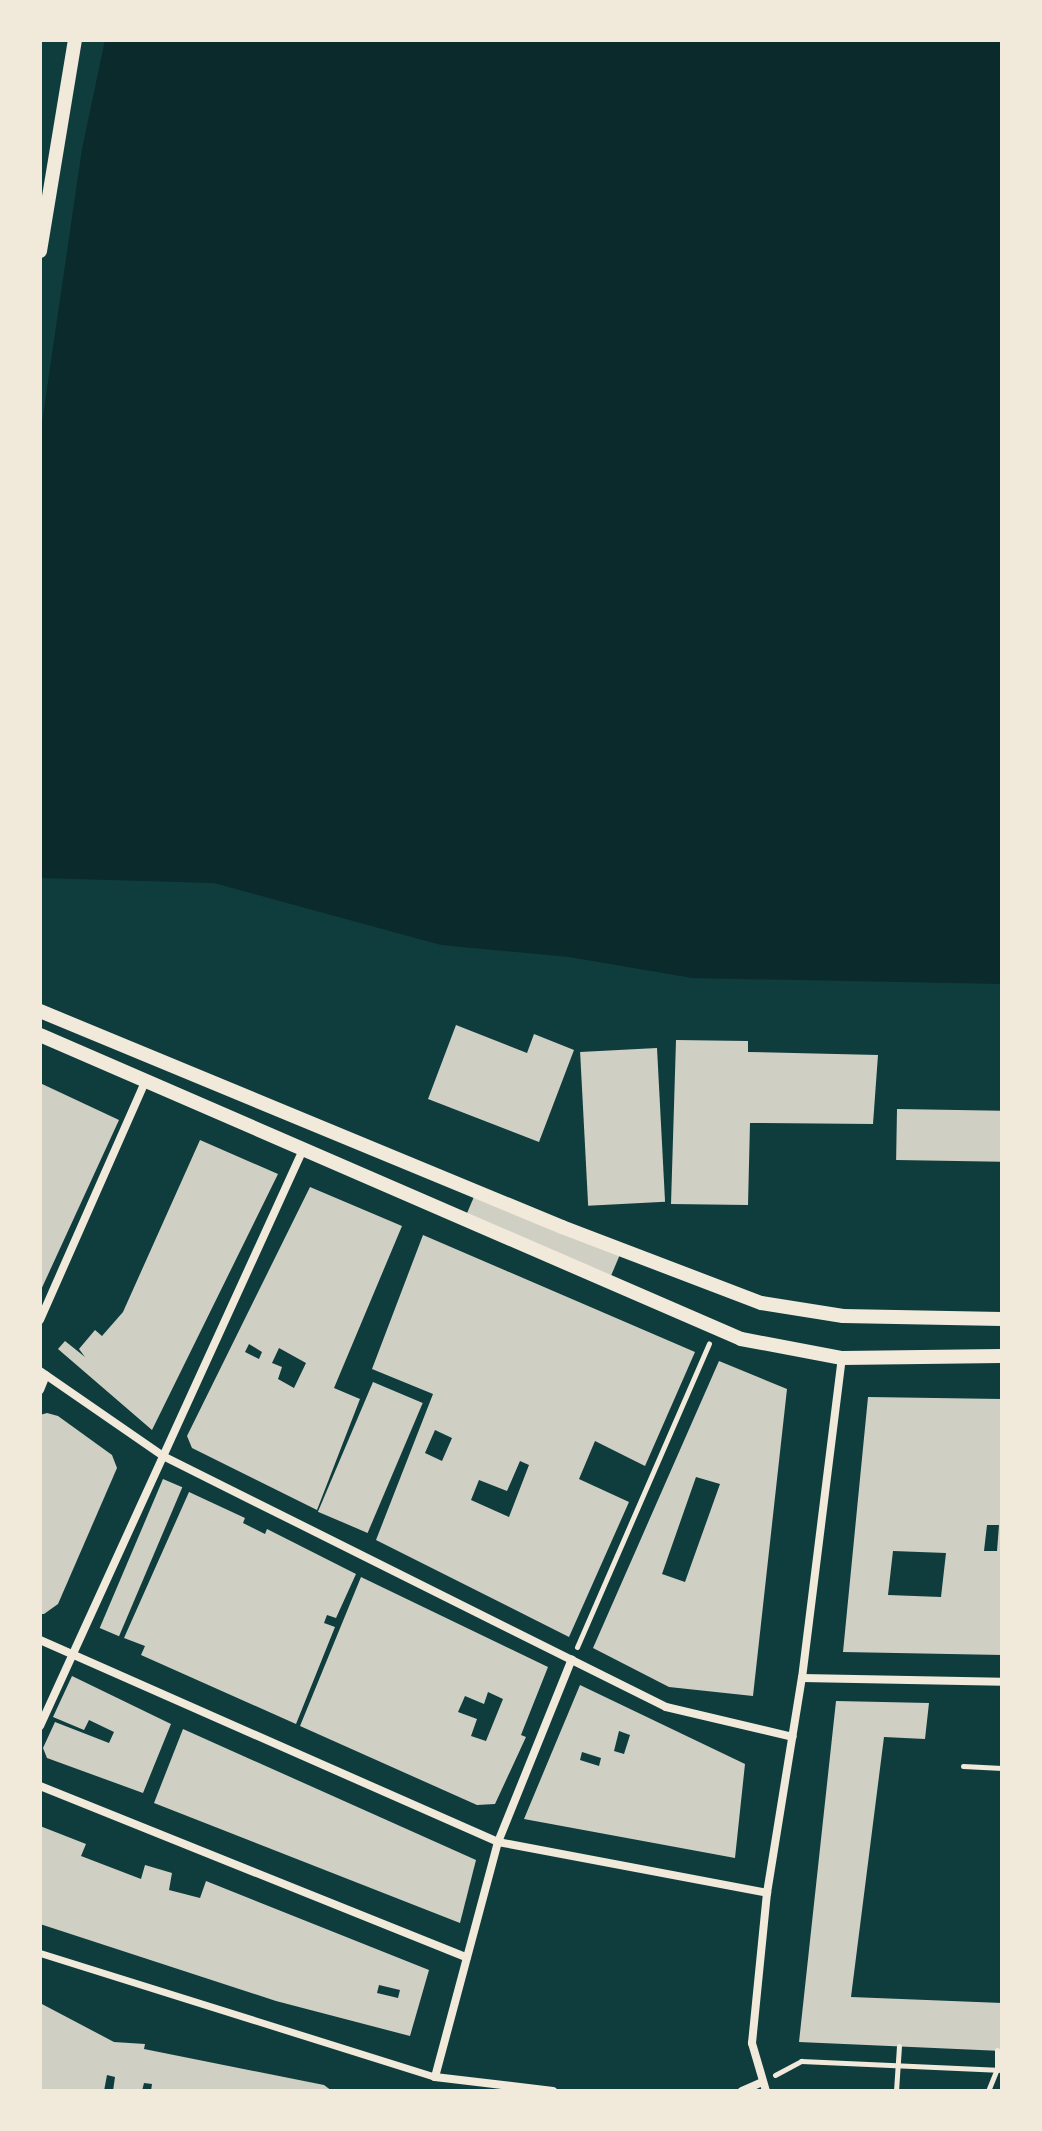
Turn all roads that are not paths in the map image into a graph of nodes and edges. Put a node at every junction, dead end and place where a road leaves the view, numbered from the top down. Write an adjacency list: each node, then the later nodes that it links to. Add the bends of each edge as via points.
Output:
1 (75, 40): 2 (main road)
2 (40, 251)
3 (40, 1011): 7 (main road, via 562,1227 761,1303 843,1316)
4 (40, 1035): 5 (main road)
5 (146, 1080): 6 (main road); 8 (street)
6 (302, 1152): 10 (main road, via 716,1329 800,1354); 13 (street)
7 (1002, 1319)
8 (40, 1320)
9 (1002, 1356): 10 (main road)
10 (842, 1358): 17 (street)
11 (43, 1373): 12 (street); 13 (street)
12 (40, 1390)
13 (163, 1456): 15 (street); 16 (street)
14 (40, 1640): 15 (street)
15 (73, 1654): 19 (street); 24 (street)
16 (572, 1659): 20 (street, via 697,1719); 24 (street)
17 (802, 1678): 18 (street); 20 (street)
18 (1002, 1682)
19 (40, 1726)
20 (793, 1737): 25 (street)
21 (963, 1766): 22 (lane)
22 (1002, 1768)
23 (40, 1786): 27 (street)
24 (498, 1842): 25 (street); 27 (street)
25 (767, 1893): 29 (street, via 752,2043)
26 (40, 1953): 28 (street)
27 (467, 1958): 28 (street)
28 (435, 2077): 30 (street)
29 (763, 2087): 31 (street)
30 (553, 2091)
31 (742, 2091)

